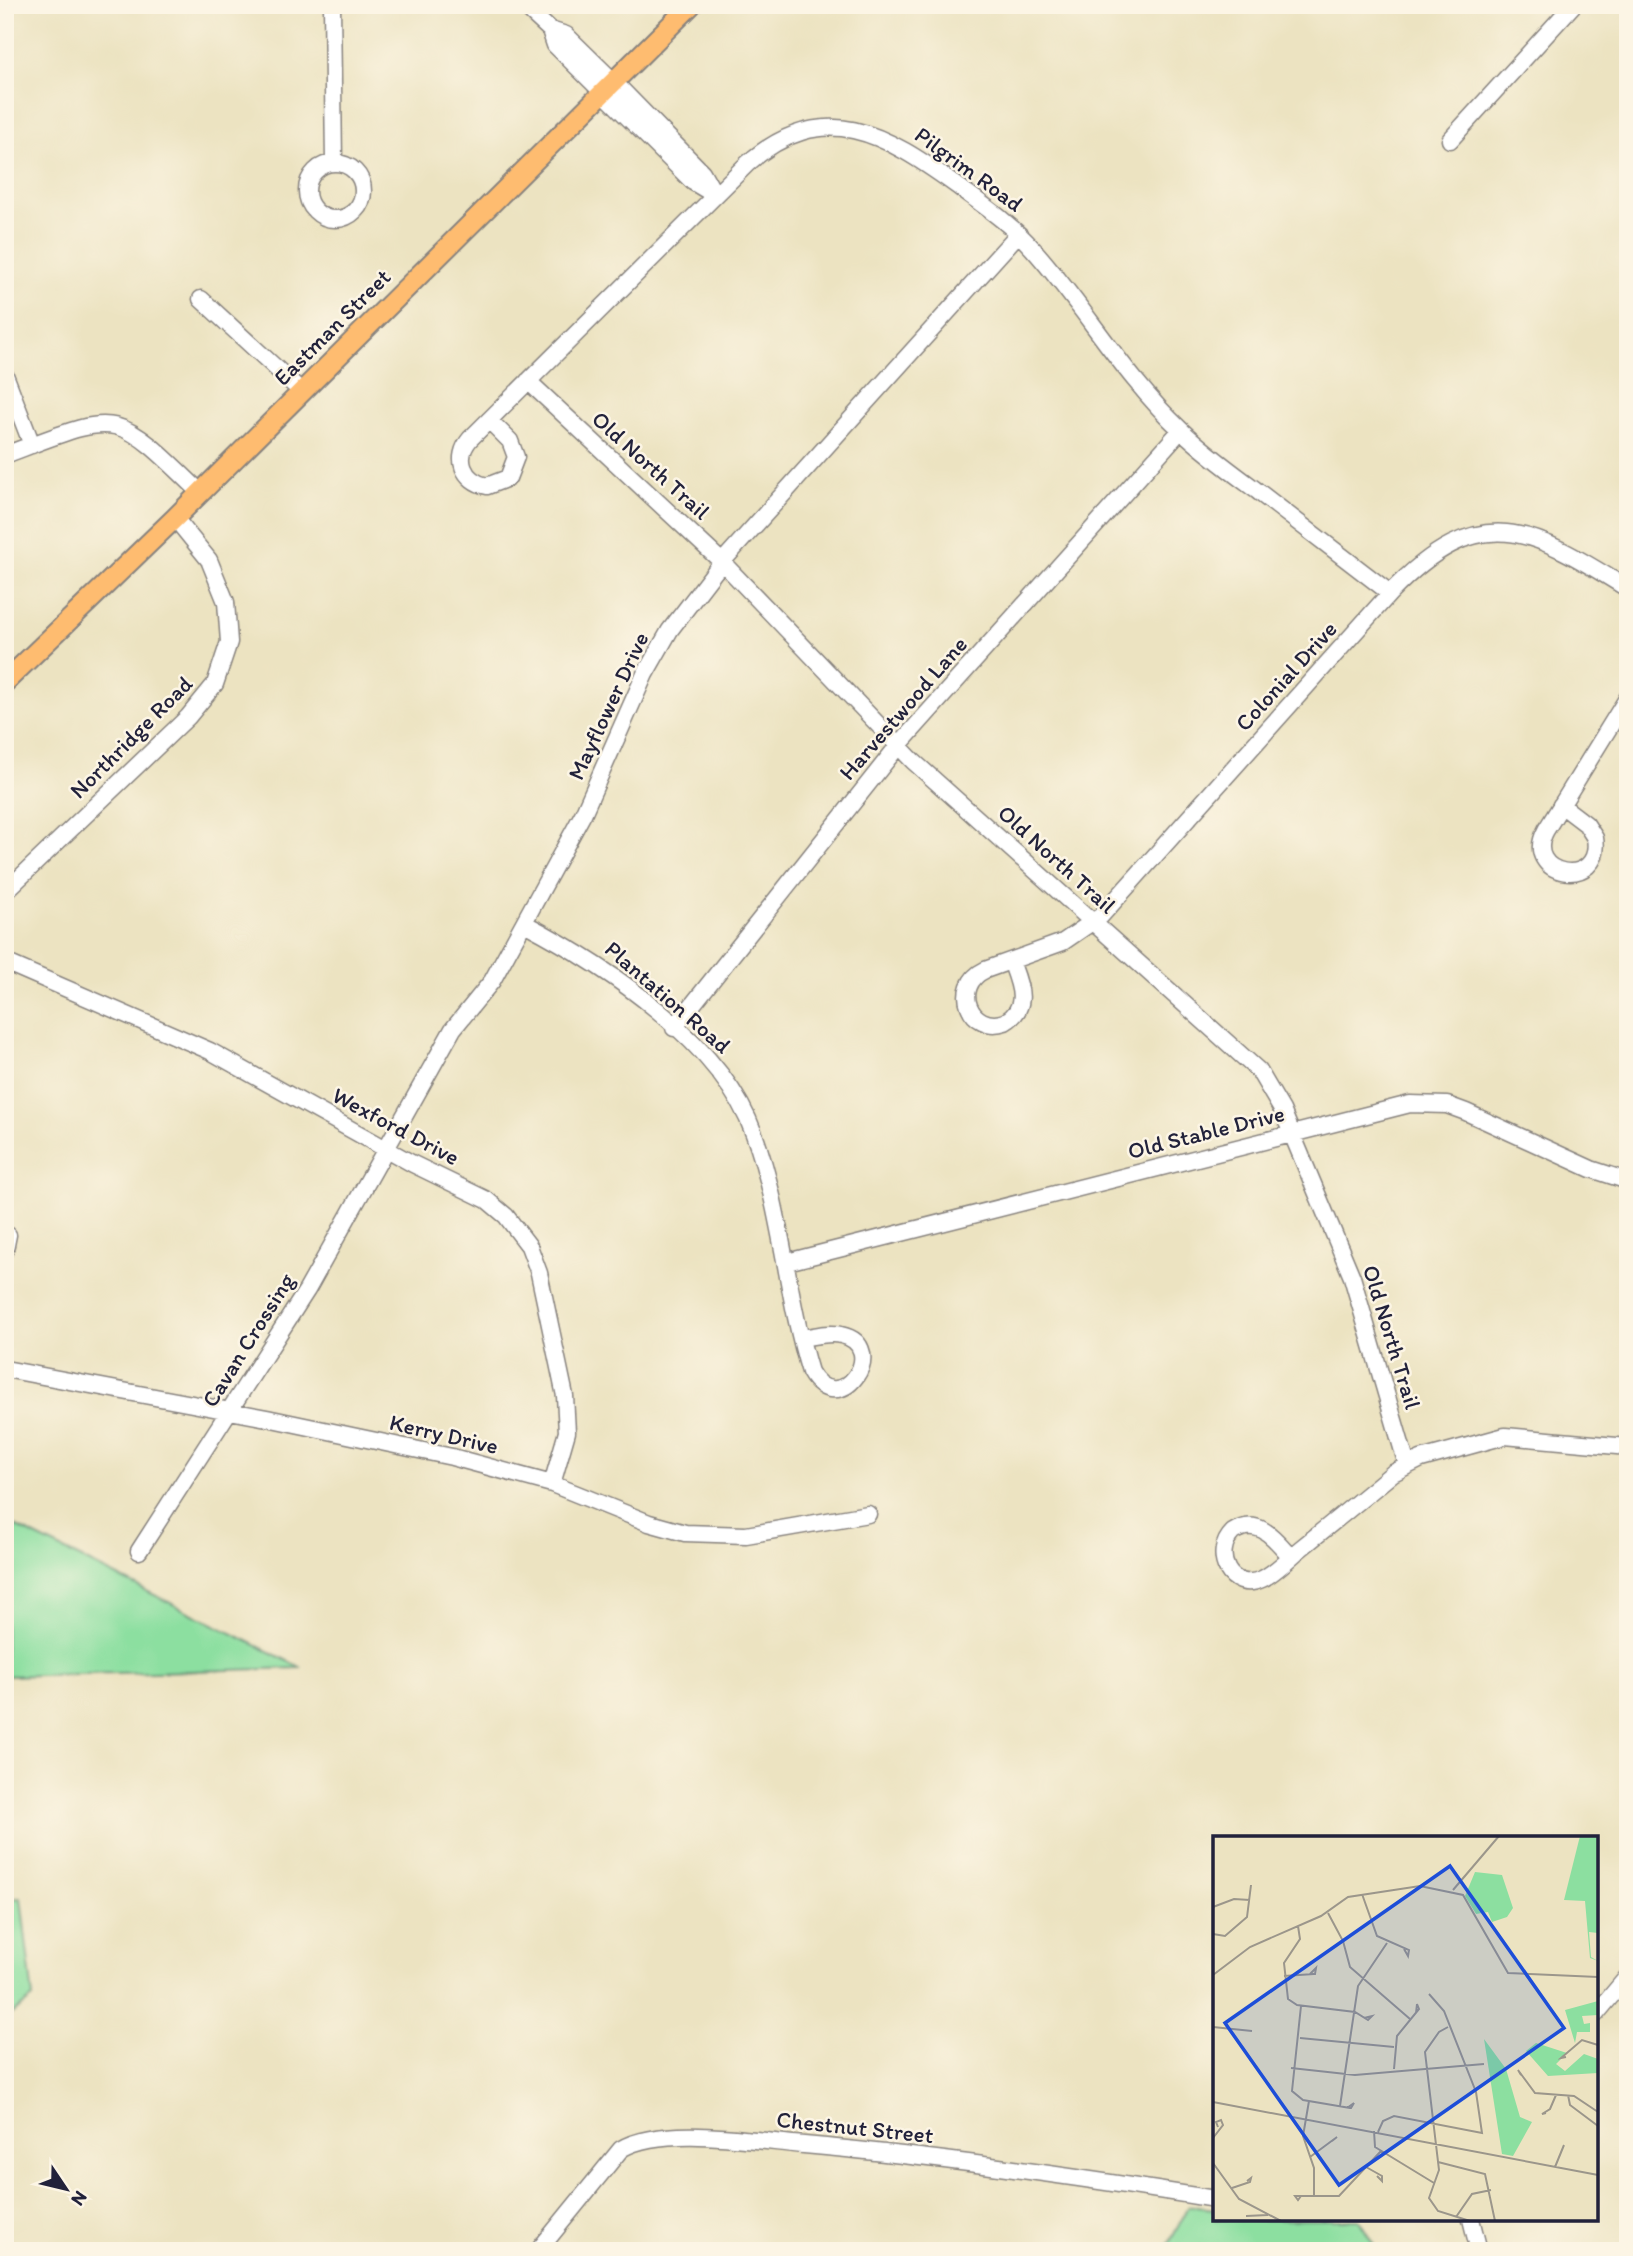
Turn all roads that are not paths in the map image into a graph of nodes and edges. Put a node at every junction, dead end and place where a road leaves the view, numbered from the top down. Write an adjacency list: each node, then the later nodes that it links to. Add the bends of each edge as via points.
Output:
1 (332, 5): 7 (street)
2 (523, 5): 5 (street, via 551,30 566,35)
3 (691, 5): 5 (main road, Eastman Street)
4 (1573, 5): 6 (street)
5 (608, 87): 8 (street, via 702,172); 13 (main road, Eastman Street)
6 (1450, 140)
7 (334, 163)
8 (715, 195): 9 (street, Pilgrim Road, via 774,144 816,130 850,129 901,147); 12 (street, Pilgrim Road)
9 (1018, 234): 15 (street, Pilgrim Road); 20 (street, Mayflower Drive)
10 (201, 299): 13 (street)
11 (5, 376): 16 (street)
12 (528, 381): 14 (street, Pilgrim Road); 20 (street, Old North Trail)
13 (302, 392): 18 (main road, Eastman Street)
14 (489, 420)
15 (1181, 430): 22 (street, Pilgrim Road); 25 (street, Harvestwood Lane)
16 (32, 445): 17 (street); 18 (street, via 87,425 123,426 152,444)
17 (5, 454)
18 (201, 492): 19 (main road, Eastman Street)
19 (175, 518): 23 (main road, Eastman Street); 27 (street, Northridge Road, via 209,560 226,602 229,642 215,684 188,717)
20 (722, 562): 25 (street, Old North Trail); 29 (street, Mayflower Drive, via 657,651 583,814)
21 (1628, 589): 22 (street, Colonial Drive, via 1552,544 1501,533 1444,547 1424,559)
22 (1390, 593): 28 (street, Colonial Drive)
23 (5, 682)
24 (1628, 697): 26 (street)
25 (898, 746): 28 (street, Old North Trail); 32 (street, Harvestwood Lane)
26 (1561, 805)
27 (5, 892)
28 (1094, 922): 30 (street, Colonial Drive, via 1063,942); 33 (street, Old North Trail, via 1259,1071)
29 (524, 923): 32 (street, Plantation Road, via 607,970); 34 (street, Mayflower Drive, via 492,981 447,1039)
30 (1011, 961)
31 (5, 962): 34 (street, Wexford Drive, via 209,1051)
32 (674, 1028): 36 (street, Plantation Road, via 712,1062 743,1107)
33 (1292, 1133): 35 (street, Old Stable Drive, via 1410,1104 1447,1105); 36 (street, Old Stable Drive); 41 (street, Old North Trail, via 1358,1296)
34 (388, 1149): 39 (street, Cavan Crossing, via 307,1290); 42 (street, Wexford Drive, via 487,1200 511,1221 529,1246 543,1286 567,1408 566,1443)
35 (1628, 1181)
36 (787, 1262): 37 (street, Plantation Road)
37 (802, 1338)
38 (5, 1369): 39 (street, Kerry Drive)
39 (230, 1410): 42 (street, Kerry Drive, via 452,1457); 44 (street, Cavan Crossing)
40 (1628, 1447): 41 (street, via 1504,1436)
41 (1407, 1465): 45 (street)
42 (552, 1484): 43 (street, Kerry Drive, via 649,1523 704,1535 772,1533)
43 (867, 1514)
44 (139, 1551)
45 (1291, 1557)
46 (1628, 1976): 47 (street)
47 (1598, 2012)
48 (1213, 2199): 50 (street, Chestnut Street, via 934,2157 745,2138 657,2137 621,2149)
49 (1472, 2221): 51 (street)
50 (538, 2251)
51 (1479, 2251)

